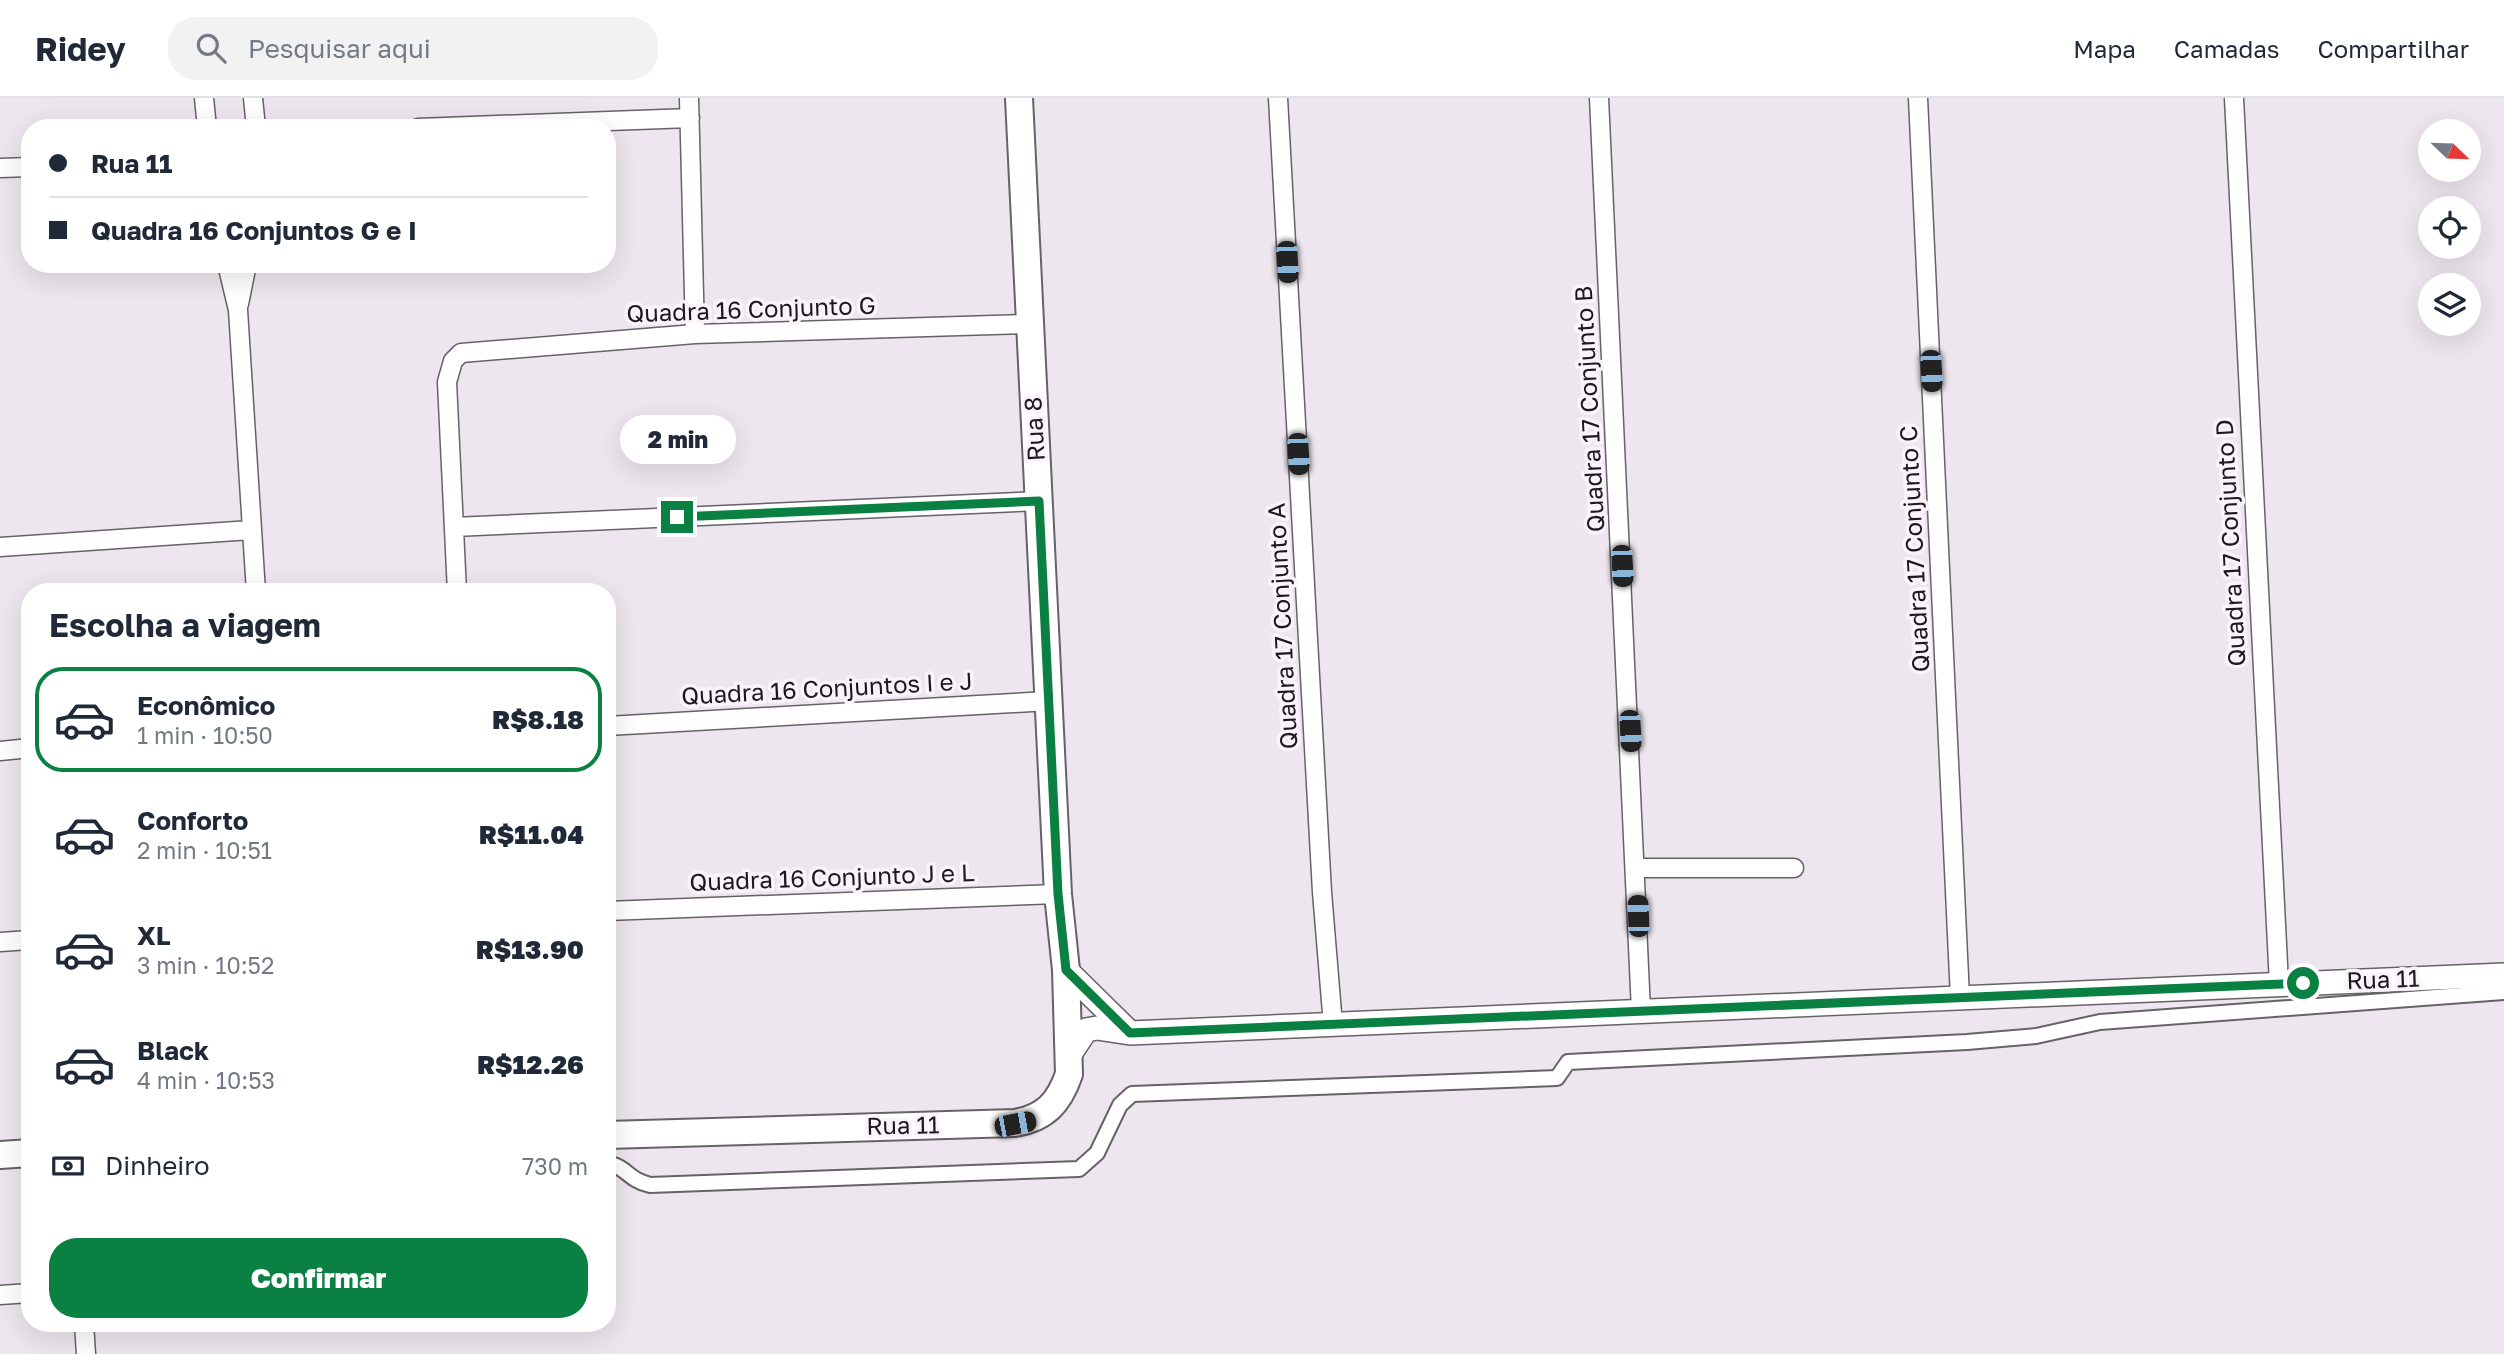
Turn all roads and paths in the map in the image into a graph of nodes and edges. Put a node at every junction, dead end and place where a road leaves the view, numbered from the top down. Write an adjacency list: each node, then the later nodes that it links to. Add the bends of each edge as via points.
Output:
1 (204, 98): 10 (street)
2 (253, 98): 11 (street)
3 (689, 98): 9 (street)
4 (1019, 98): 18 (main road, Rua 8)
5 (1278, 98): 42 (street, Quadra 17 Conjunto A)
6 (1599, 98): 30 (street, Quadra 17 Conjunto B)
7 (1918, 98): 40 (street, Quadra 17 Conjunto C)
8 (2234, 98): 38 (street, Quadra 17 Conjunto D)
9 (690, 118): 12 (street); 19 (street)
10 (206, 119)
11 (255, 119)
12 (616, 121)
13 (21, 167): 14 (street)
14 (0, 168)
15 (229, 273): 17 (street)
16 (245, 273): 17 (street)
17 (238, 310): 22 (street)
18 (1029, 324): 19 (street, Quadra 16 Conjunto G); 20 (main road, Rua 8)
19 (695, 334): 21 (street, Quadra 16 Conjunto G, via 461,353 447,372)
20 (1039, 501): 21 (street); 26 (main road, Rua 8)
21 (454, 527): 25 (street)
22 (251, 530): 23 (street); 24 (street)
23 (0, 547)
24 (255, 583)
25 (457, 583)
26 (1049, 701): 27 (street, Quadra 16 Conjuntos I e J); 32 (main road, Rua 8)
27 (616, 725)
28 (21, 749): 29 (street)
29 (0, 751)
30 (1637, 868): 31 (street); 41 (street, Quadra 17 Conjunto B)
31 (1794, 868)
32 (1058, 894): 33 (street, Quadra 16 Conjunto J e L); 36 (main road, Rua 8)
33 (616, 911)
34 (21, 941): 35 (street)
35 (0, 942)
36 (1066, 970): 43 (street); 44 (main road, Rua 11)
37 (2504, 975): 38 (street, Rua 11)
38 (2279, 984): 40 (street, Rua 11)
39 (2504, 992): 48 (street, via 2100,1022 2036,1036 1967,1042 1568,1062 1557,1078 1132,1094 1120,1105 1097,1153 1079,1169 650,1185 632,1181)
40 (1960, 998): 41 (street, Rua 11)
41 (1641, 1012): 42 (street, Rua 11)
42 (1333, 1025): 43 (street, Rua 11)
43 (1130, 1033): 44 (street, Rua 11, via 1086,1030)
44 (1068, 1056): 45 (main road, Rua 11, via 1069,1074 1057,1102 1032,1120 1015,1124)
45 (616, 1135)
46 (21, 1154): 47 (main road)
47 (0, 1155)
48 (616, 1165)
49 (21, 1294): 50 (street)
50 (0, 1295)
51 (85, 1332): 52 (street)
52 (86, 1354)

